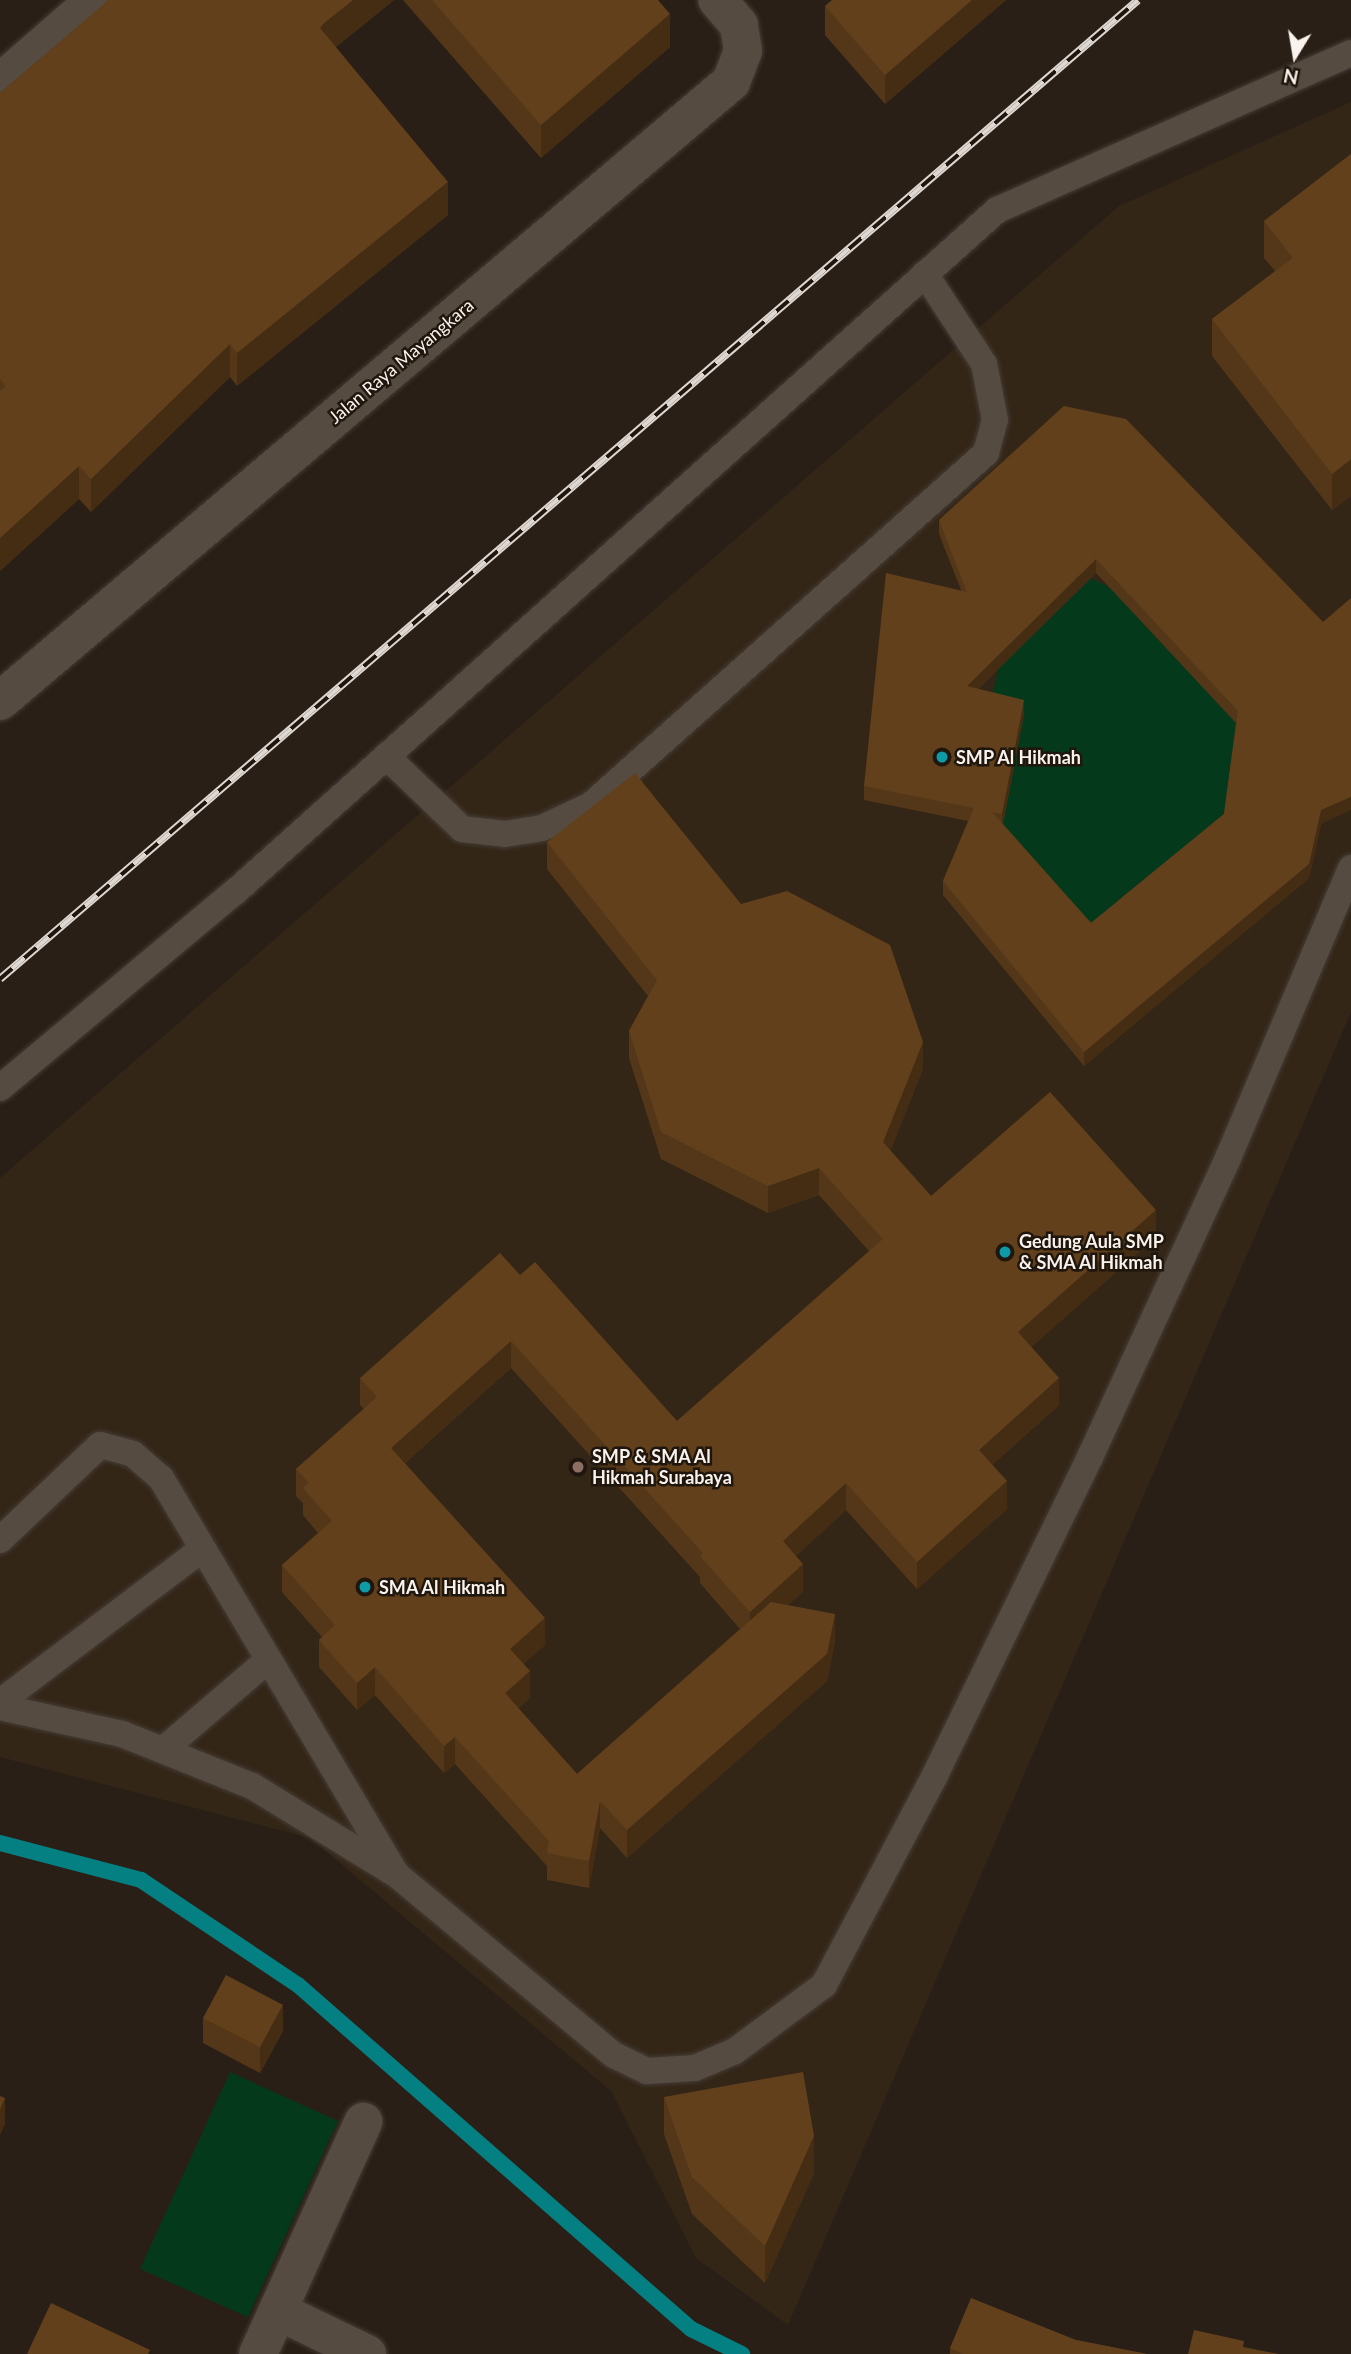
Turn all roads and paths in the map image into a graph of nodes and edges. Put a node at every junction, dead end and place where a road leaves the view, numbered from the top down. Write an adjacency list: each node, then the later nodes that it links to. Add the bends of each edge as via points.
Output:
1 (95, 0): 4 (street)
2 (717, 0): 6 (street, Jalan Raya Mayangkara, via 739,25 743,51 732,82)
3 (1351, 53): 5 (lane, via 997,210)
4 (0, 83)
5 (925, 274): 7 (lane); 7 (lane, via 984,363 995,420 986,453 591,805 542,828 505,834 462,829)
6 (0, 701)
7 (386, 756): 9 (lane, via 236,891)
8 (1351, 868): 15 (lane, via 1228,1158 1090,1457 935,1775 824,1985 735,2051 695,2068 647,2071 614,2055)
9 (0, 1088)
10 (0, 1540): 11 (lane, via 100,1445 133,1454 161,1478)
11 (201, 1550): 12 (lane); 13 (lane)
12 (267, 1661): 14 (lane); 15 (lane)
13 (0, 1705): 14 (lane, via 121,1734)
14 (163, 1750): 15 (lane, via 252,1787)
15 (397, 1875)
16 (363, 2122): 17 (street)
17 (278, 2311): 18 (street); 19 (street)
18 (258, 2354)
19 (367, 2354)

